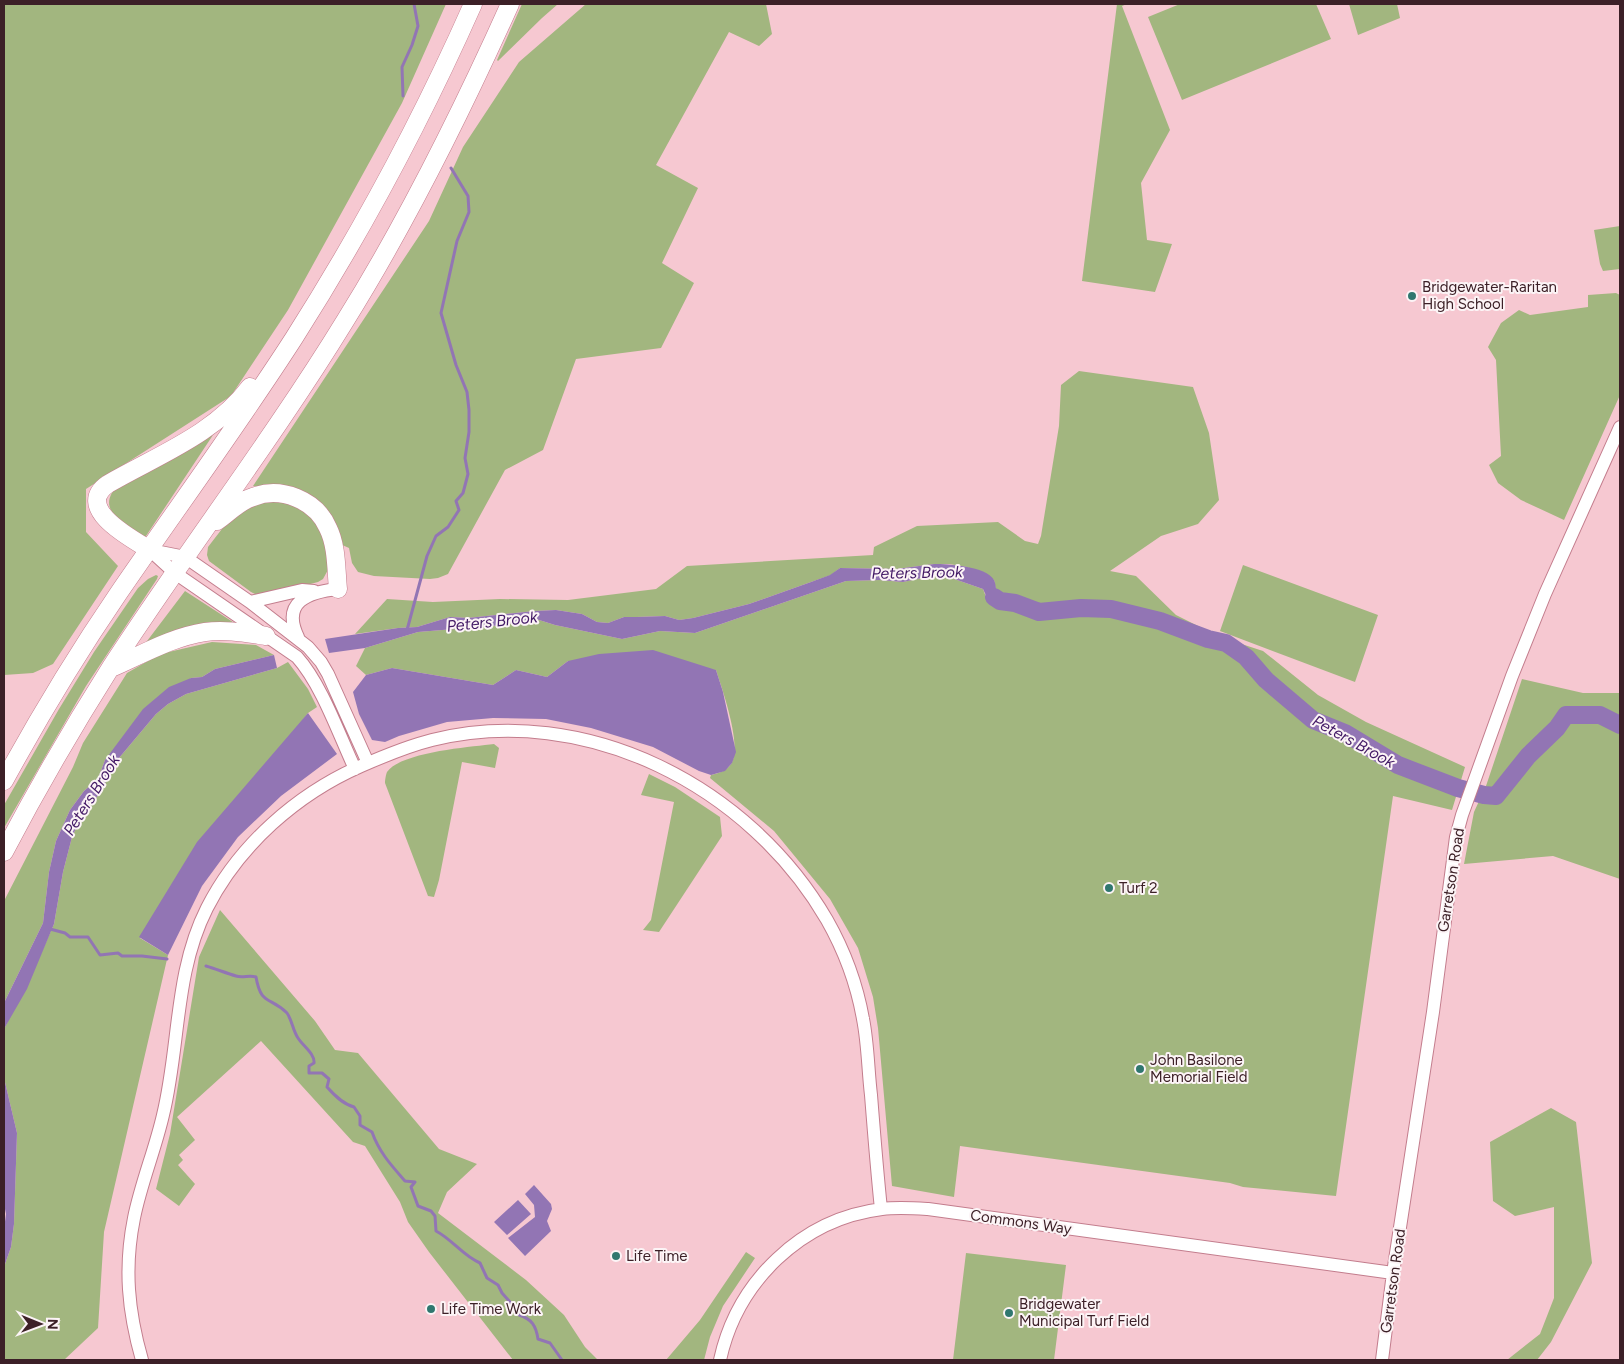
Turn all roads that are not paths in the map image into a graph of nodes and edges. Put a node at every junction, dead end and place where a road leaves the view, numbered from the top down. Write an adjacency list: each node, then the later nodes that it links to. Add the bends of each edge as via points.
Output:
1 (473, 4): 3 (highway, via 384,186)
2 (510, 4): 5 (highway, via 452,130 389,249 294,402)
3 (294, 337): 6 (highway); 6 (highway, via 275,354 227,413 202,432 101,490 99,509 104,518)
4 (1620, 427): 20 (street, Garretson Road, via 1545,594 1456,836)
5 (206, 528): 7 (highway); 9 (highway, via 253,496 277,493 299,499 317,512 329,528 335,551)
6 (150, 550): 7 (street); 8 (street); 17 (highway, via 81,651)
7 (185, 558): 8 (highway); 11 (street)
8 (175, 572): 12 (street); 14 (highway)
9 (338, 589): 10 (street)
10 (319, 591): 11 (street, via 302,590); 13 (street, via 303,598 295,606 292,626)
11 (250, 602): 13 (street)
12 (266, 636): 14 (highway, via 205,632); 16 (street, via 297,658 311,675)
13 (299, 639): 15 (street, via 325,668)
14 (111, 668): 18 (highway)
15 (368, 763): 16 (street); 19 (street, via 434,740 498,732 546,733 604,744 651,761 700,787 743,820 785,862 816,901 838,941 852,976 865,1031)
16 (355, 769): 21 (street, via 320,787 290,808 249,847 216,890 195,935 185,968 165,1107 136,1209 130,1249 128,1297)
17 (4, 781)
18 (4, 852)
19 (881, 1209): 20 (street, Commons Way, via 936,1210); 22 (street, Commons Way, via 832,1223 781,1254 765,1270 739,1308)
20 (1393, 1273): 23 (street, Garretson Road)
21 (142, 1360)
22 (720, 1360)
23 (1382, 1360)

